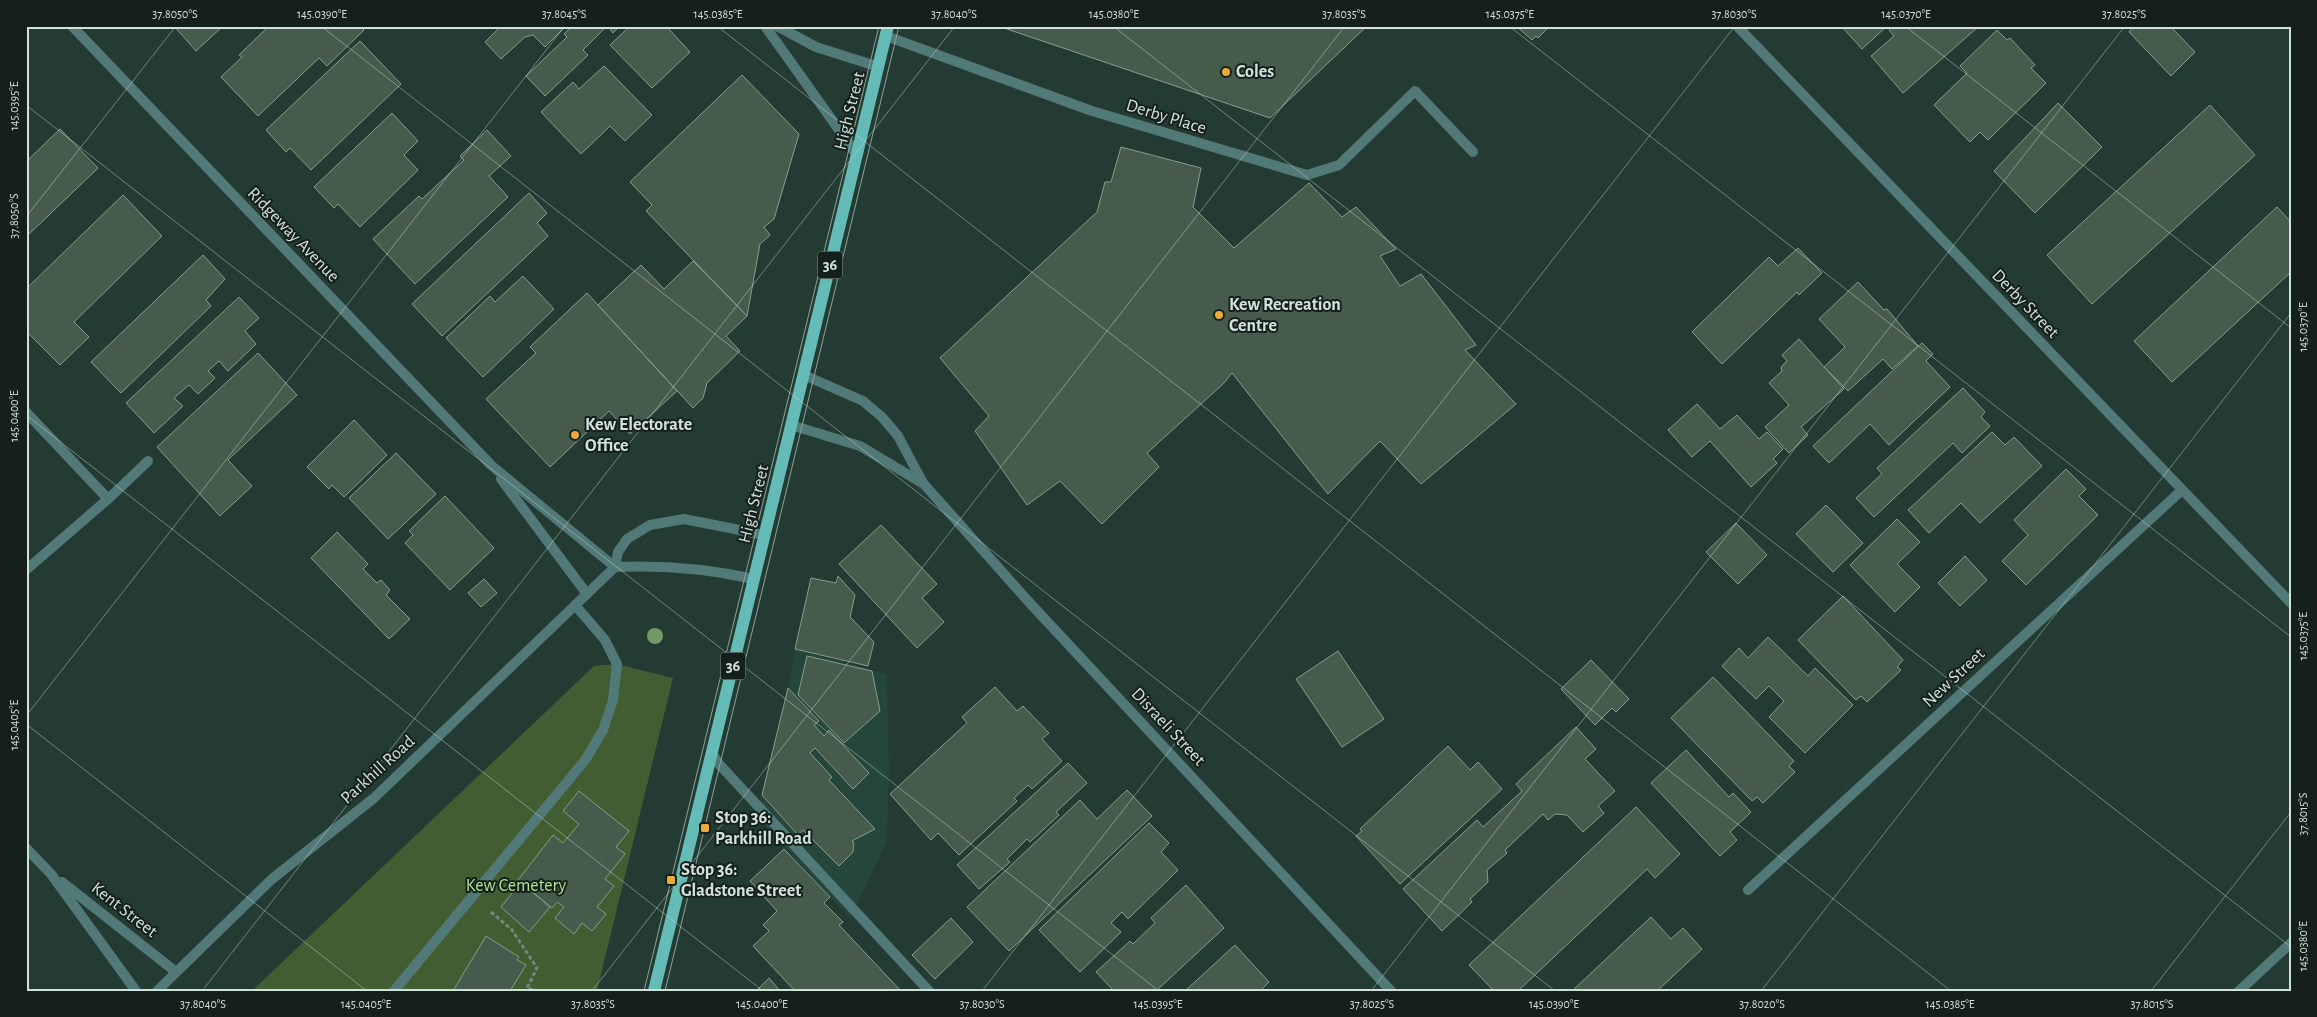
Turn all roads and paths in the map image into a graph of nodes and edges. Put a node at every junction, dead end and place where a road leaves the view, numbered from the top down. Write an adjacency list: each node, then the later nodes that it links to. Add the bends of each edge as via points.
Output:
1 (72, 26): 13 (street, Ridgeway Avenue)
2 (765, 26): 8 (street)
3 (777, 26): 6 (street, via 816,47)
4 (1737, 26): 15 (street, Derby Street)
5 (887, 31): 6 (main road, High Street / 36); 7 (street, Derby Place, via 1092,111 1308,175 1339,165 1415,91)
6 (878, 67): 8 (main road, High Street / 36)
7 (1473, 152)
8 (857, 155): 9 (main road, High Street / 36)
9 (804, 375): 11 (main road, High Street / 36); 14 (street, Disraeli Street, via 863,401 882,417 898,436)
10 (26, 412): 16 (street)
11 (791, 425): 14 (street, Disraeli Street, via 860,446); 17 (main road, High Street / 36)
12 (148, 461): 16 (street)
13 (492, 466): 18 (street, Ridgeway Avenue); 21 (street, Ridgeway Avenue)
14 (923, 483): 38 (street, Disraeli Street, via 1028,601)
15 (2182, 490): 22 (street, Derby Street); 27 (street, New Street)
16 (108, 499): 19 (street)
17 (765, 535): 18 (street, Parkhill Road, via 684,519 650,526 627,539 618,552); 20 (main road, High Street / 36)
18 (615, 567): 20 (street, via 720,571); 21 (street, Parkhill Road)
19 (26, 570)
20 (754, 579): 24 (main road, High Street / 36)
21 (587, 594): 23 (street, Parkhill Road)
22 (2291, 603)
23 (575, 605): 28 (street, via 605,640 617,664 613,700 603,730 586,759); 30 (street, Parkhill Road, via 374,798 272,879)
24 (712, 753): 36 (main road, High Street / 36); 37 (street, via 718,764)
25 (26, 848): 26 (street, Kent Street)
26 (51, 874): 30 (street, Kent Street); 32 (street, Kent Street)
27 (1748, 890)
28 (472, 896): 31 (path, via 512,930 537,968); 34 (street)
29 (2291, 943): 39 (street)
30 (176, 972): 33 (street, Parkhill Road)
31 (526, 989): 35 (path)
32 (136, 991)
33 (157, 991)
34 (394, 991)
35 (538, 991)
36 (654, 991)
37 (929, 991)
38 (1391, 991)
39 (2239, 991)

